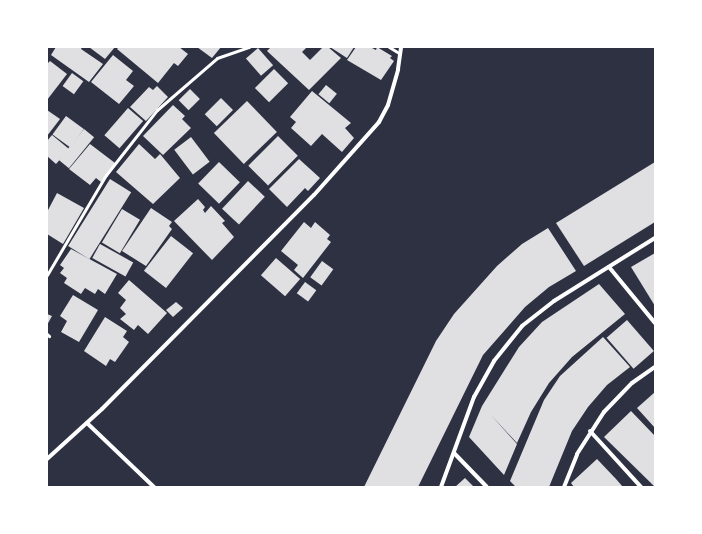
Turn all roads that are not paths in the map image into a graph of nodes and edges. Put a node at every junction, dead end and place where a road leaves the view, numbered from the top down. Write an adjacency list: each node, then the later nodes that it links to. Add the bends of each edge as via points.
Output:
1 (249, 47): 7 (lane, via 217,58 158,110 106,175)
2 (390, 47): 4 (lane)
3 (401, 47): 4 (street)
4 (399, 53): 10 (street, via 398,70 388,105 379,122 314,195)
5 (655, 238): 6 (street)
6 (609, 267): 8 (street); 12 (street, via 554,301 522,326 494,361 474,397)
7 (47, 274)
8 (655, 323)
9 (655, 367): 11 (street, via 632,384 604,412)
10 (87, 424): 13 (street); 14 (street)
11 (590, 431): 17 (street); 18 (street)
12 (454, 452): 15 (street); 16 (street)
13 (47, 459)
14 (154, 487)
15 (441, 487)
16 (488, 487)
17 (564, 487)
18 (641, 487)

